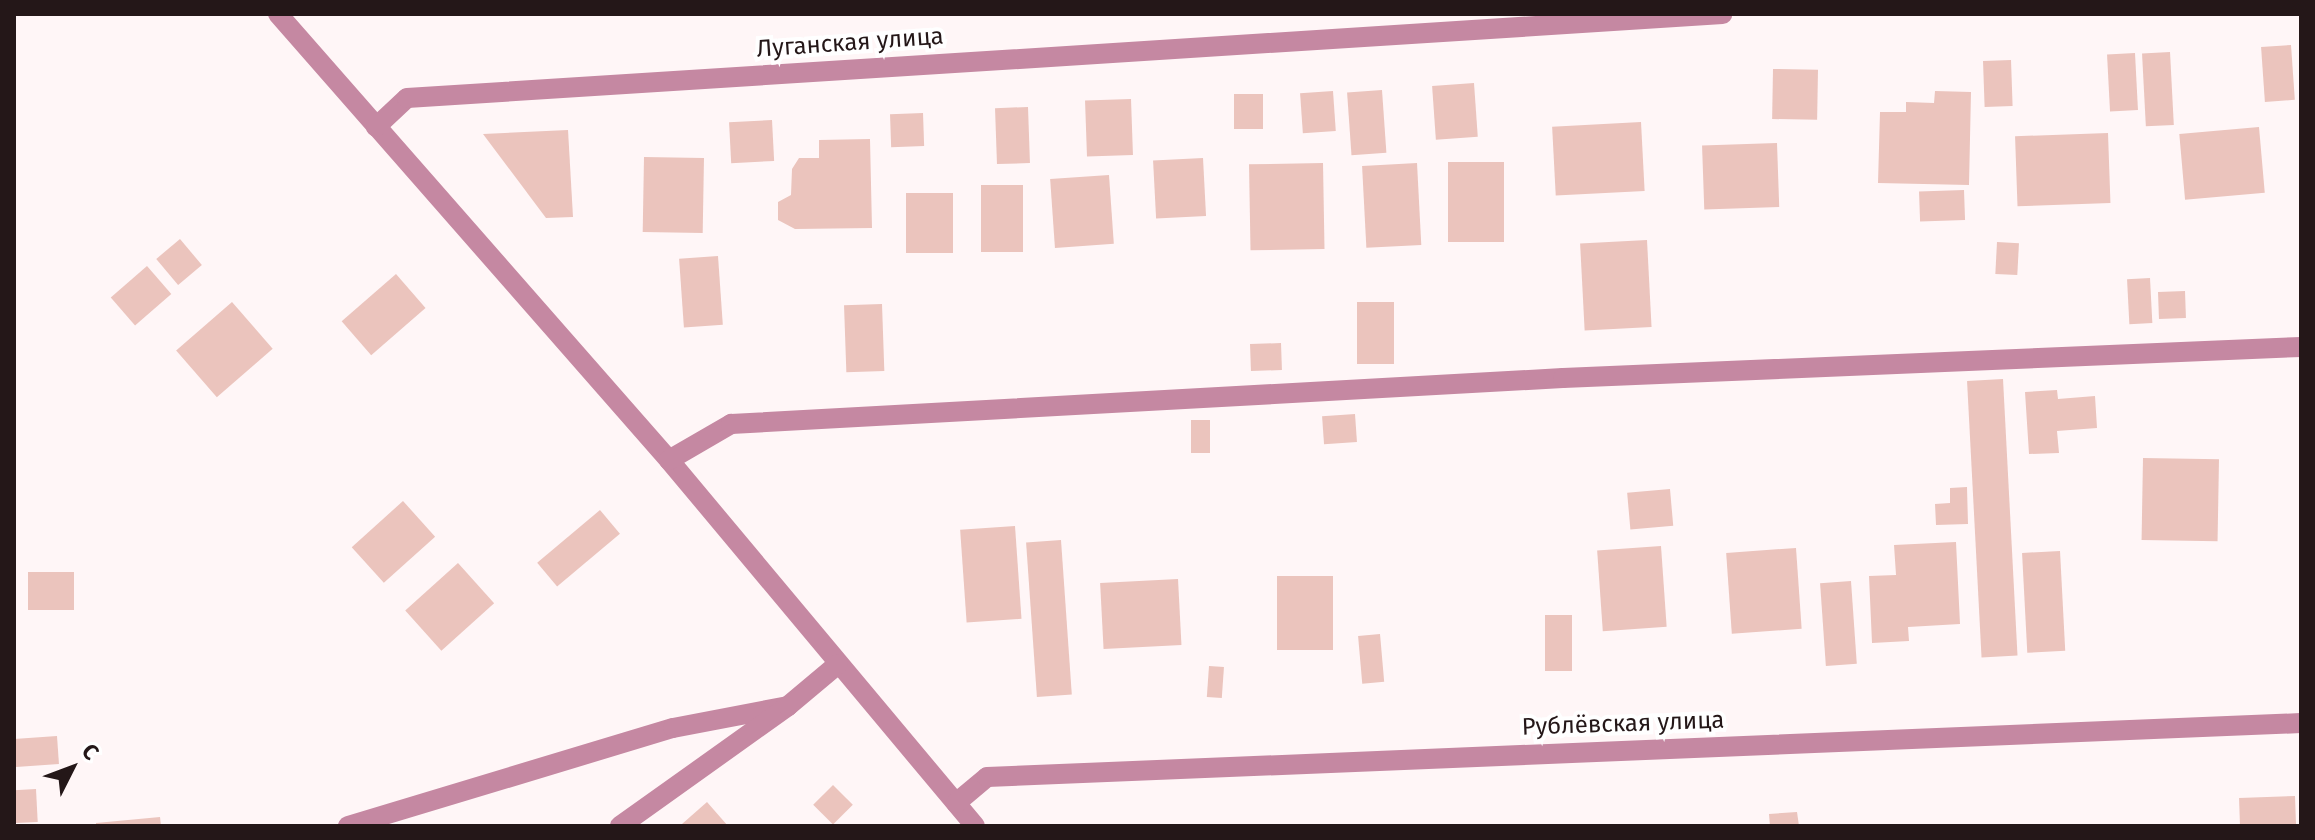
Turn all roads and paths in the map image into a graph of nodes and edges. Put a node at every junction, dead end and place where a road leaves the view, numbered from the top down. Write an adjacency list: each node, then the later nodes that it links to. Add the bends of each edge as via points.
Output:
1 (278, 14): 3 (street)
2 (1722, 14): 3 (street, Луганская улица, via 407,98)
3 (376, 127): 5 (street)
4 (2301, 347): 5 (street, via 1579,378 731,424)
5 (669, 460): 6 (street)
6 (838, 664): 7 (street); 9 (street)
7 (788, 706): 10 (street, via 673,728); 11 (street)
8 (2301, 723): 9 (street, Рублёвская улица, via 987,777)
9 (956, 803): 12 (street)
10 (348, 826)
11 (620, 826)
12 (975, 826)

